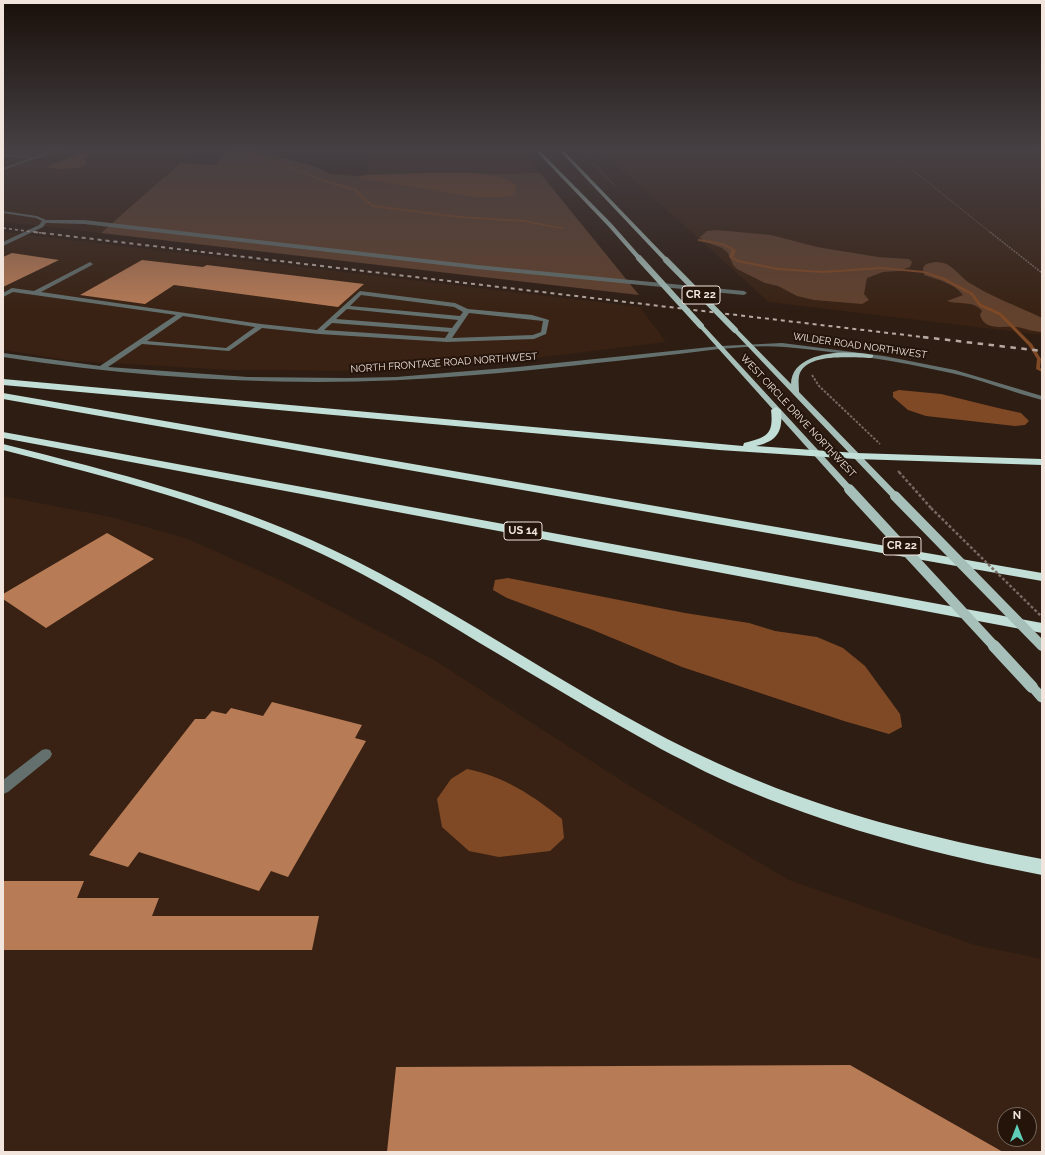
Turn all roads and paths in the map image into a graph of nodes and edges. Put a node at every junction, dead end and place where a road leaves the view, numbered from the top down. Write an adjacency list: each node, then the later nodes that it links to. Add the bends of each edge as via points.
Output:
1 (589, 204): 23 (main road, WEST CIRCLE DRIVE NORTHWEST / CR 22, bridge)
2 (612, 204): 22 (main road, WEST CIRCLE DRIVE NORTHWEST / CR 22, bridge)
3 (955, 204): 8 (path)
4 (3, 212): 5 (street, via 38,216)
5 (45, 221): 6 (street, via 41,226); 10 (street, via 92,223 477,267)
6 (3, 244)
7 (90, 264): 9 (street)
8 (1042, 273)
9 (35, 293): 11 (street, via 12,290); 14 (street)
10 (744, 293)
11 (3, 295)
12 (345, 307): 13 (street, via 360,293 454,305); 15 (street); 16 (street)
13 (467, 311): 15 (street); 20 (street, via 546,320 544,333 534,337)
14 (182, 314): 17 (street); 21 (street)
15 (461, 318): 18 (street)
16 (330, 321): 18 (street); 19 (street)
17 (261, 326): 19 (street); 21 (street, via 227,350)
18 (453, 330): 20 (street)
19 (319, 332): 20 (street)
20 (447, 340)
21 (142, 342): 26 (street)
22 (750, 346): 23 (street, WILDER ROAD NORTHWEST); 25 (street, WILDER ROAD NORTHWEST, via 799,346); 29 (main road, WEST CIRCLE DRIVE NORTHWEST / CR 22)
23 (720, 348): 26 (street, NORTH FRONTAGE ROAD NORTHWEST, via 454,375 368,380 244,380); 32 (main road, WEST CIRCLE DRIVE NORTHWEST / CR 22)
24 (3, 356): 26 (street, NORTH FRONTAGE ROAD NORTHWEST)
25 (871, 356): 29 (main road, via 821,357 805,363 796,373); 31 (street, WILDER ROAD NORTHWEST, via 955,372)
26 (101, 369)
27 (811, 374): 38 (path, via 819,386 881,444)
28 (3, 382): 35 (highway)
29 (794, 392): 37 (main road, WEST CIRCLE DRIVE NORTHWEST / CR 22)
30 (3, 396): 40 (highway)
31 (1042, 398)
32 (776, 410): 35 (highway, via 776,428 769,438 752,444); 36 (main road, WEST CIRCLE DRIVE NORTHWEST / CR 22)
33 (3, 435): 42 (highway, US 14)
34 (3, 447): 47 (highway, via 185,496 250,518 302,540 379,578 667,746 775,796 884,832 941,847)
35 (720, 447): 36 (highway)
36 (817, 454): 37 (highway); 44 (main road, WEST CIRCLE DRIVE NORTHWEST / CR 22, bridge)
37 (856, 456): 38 (highway); 43 (main road, WEST CIRCLE DRIVE NORTHWEST / CR 22, bridge)
38 (890, 457): 39 (highway); 41 (path, bridge, via 900,475 931,508)
39 (1042, 462)
40 (1042, 577)
41 (1042, 617)
42 (1042, 628)
43 (1042, 646)
44 (1042, 698)
45 (46, 754): 46 (street)
46 (3, 788)
47 (1042, 867)

